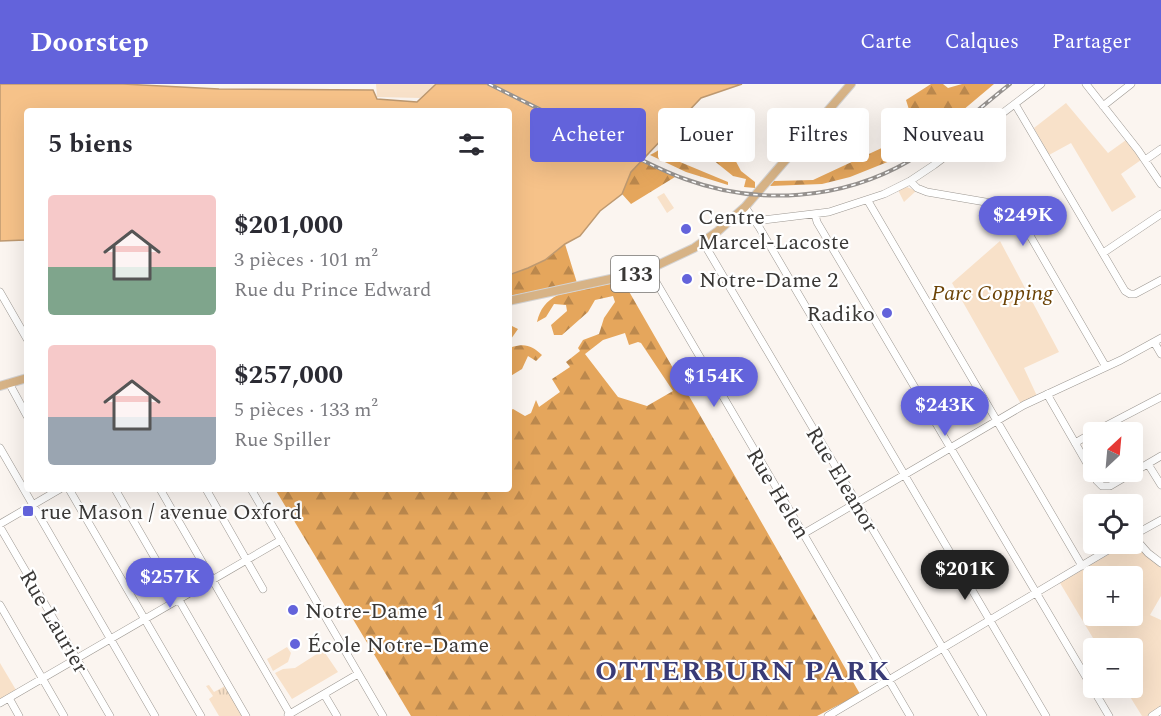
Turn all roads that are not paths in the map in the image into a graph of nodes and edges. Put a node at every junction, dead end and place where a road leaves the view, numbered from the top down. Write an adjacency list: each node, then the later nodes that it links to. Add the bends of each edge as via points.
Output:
1 (851, 84): 12 (main road, 133)
2 (1041, 84): 5 (street)
3 (1086, 84): 6 (street)
4 (1131, 84): 6 (street)
5 (1015, 104): 9 (street); 17 (street)
6 (1103, 106): 8 (street)
7 (1161, 149): 8 (street)
8 (1145, 160): 10 (street)
9 (910, 181): 11 (street); 25 (street, via 927,192 1002,205 1017,213)
10 (1161, 184)
11 (868, 201): 13 (street); 31 (street)
12 (745, 207): 15 (street); 16 (main road, 133)
13 (815, 214): 15 (street); 36 (street)
14 (1161, 214): 17 (street)
15 (755, 221): 39 (street)
16 (703, 242): 18 (main road, 133); 49 (street, Rue Eleanor)
17 (1102, 253): 19 (street, via 1129,294)
18 (649, 270): 21 (main road, 133); 54 (street, Rue Helen)
19 (1161, 280)
20 (0, 292): 22 (street)
21 (512, 300)
22 (24, 334)
23 (1157, 340): 24 (street); 25 (street)
24 (1161, 354)
25 (1106, 367): 28 (street)
26 (24, 379): 27 (main road)
27 (4, 384): 30 (street)
28 (1047, 394): 31 (street); 34 (street)
29 (1161, 397): 32 (street)
30 (24, 412)
31 (996, 420): 36 (street); 60 (street)
32 (1113, 422)
33 (1083, 438): 34 (street)
34 (1075, 443): 38 (street, via 1102,486 1110,486)
35 (0, 448): 41 (street)
36 (950, 448): 39 (street); 63 (street)
37 (1161, 456): 38 (street)
38 (1148, 464): 40 (street)
39 (906, 474): 49 (street); 67 (street)
40 (1161, 485)
41 (24, 489)
42 (25, 492): 50 (street)
43 (55, 492): 50 (street)
44 (71, 492): 66 (street)
45 (117, 492): 64 (street)
46 (162, 492): 61 (street)
47 (208, 492): 58 (street)
48 (253, 492): 55 (street)
49 (858, 502): 54 (street); 69 (street, Rue Eleanor)
50 (33, 505): 52 (street); 68 (street)
51 (1161, 520): 53 (street)
52 (0, 525): 70 (street, Rue Laurier)
53 (1143, 530)
54 (803, 534): 73 (street, Rue Helen)
55 (280, 540): 58 (street); 71 (street)
56 (1143, 548): 59 (street)
57 (1102, 554): 60 (street)
58 (247, 560): 61 (street); 62 (street)
59 (1161, 563)
60 (1082, 566): 63 (street)
61 (213, 579): 64 (street); 78 (street)
62 (263, 589)
63 (1035, 593): 67 (street); 91 (street)
64 (178, 599): 66 (street); 84 (street)
65 (0, 605): 72 (street)
66 (145, 619): 68 (street); 83 (street)
67 (990, 619): 69 (street); 90 (street)
68 (110, 639): 70 (street); 82 (street)
69 (943, 647): 73 (street); 89 (street, Rue Eleanor)
70 (76, 659): 72 (street); 81 (street, Rue Laurier)
71 (358, 674): 74 (street); 86 (street)
72 (42, 678): 75 (street); 80 (street)
73 (888, 680): 87 (street); 88 (street, Rue Helen)
74 (324, 694): 78 (street); 85 (street)
75 (9, 698): 76 (street); 79 (street)
76 (0, 703)
77 (1161, 710): 92 (street)
78 (289, 715)
79 (19, 716)
80 (64, 716)
81 (110, 716)
82 (155, 716)
83 (201, 716)
84 (246, 716)
85 (337, 716)
86 (383, 716)
87 (828, 716)
88 (910, 716)
89 (983, 716)
90 (1046, 716)
91 (1109, 716)
92 (1152, 716)

